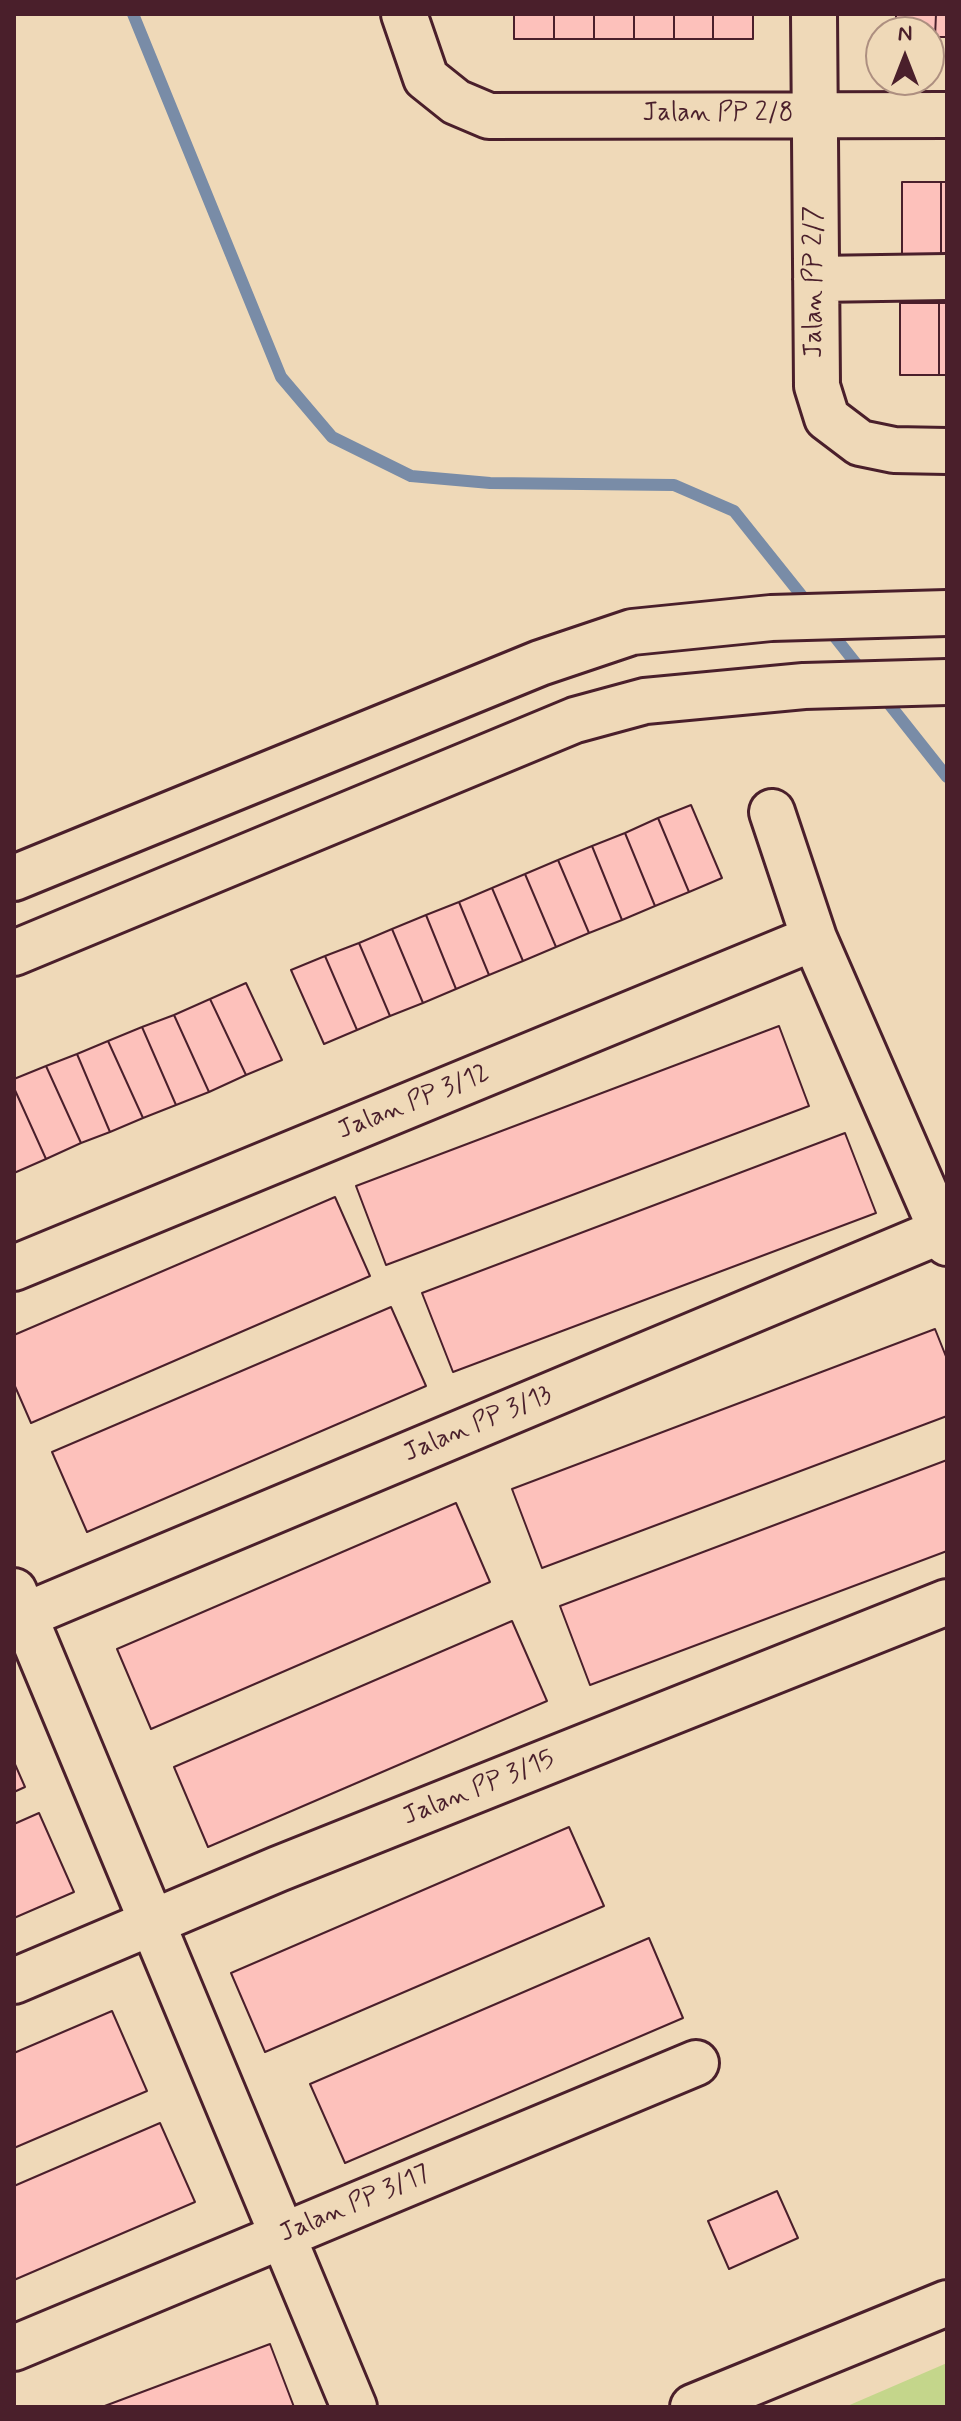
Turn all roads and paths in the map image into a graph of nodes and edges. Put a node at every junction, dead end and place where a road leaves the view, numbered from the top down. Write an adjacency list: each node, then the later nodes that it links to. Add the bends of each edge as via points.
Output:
1 (404, 14): 3 (street, Jalan PP 2/8, via 426,78 456,102 489,116)
2 (814, 14): 3 (street, Jalan PP 2/7)
3 (816, 115): 4 (street, Jalan PP 2/8); 6 (street, Jalan PP 2/7)
4 (947, 115)
5 (947, 277): 6 (street)
6 (816, 279): 7 (street, Jalan PP 2/7, via 817,386 827,418 860,443)
7 (947, 451)
8 (947, 613): 11 (street, via 771,618 632,632 553,659)
9 (947, 682): 13 (street, via 804,686 645,701 575,720)
10 (772, 812): 12 (street)
11 (14, 878)
12 (814, 938): 14 (street); 15 (street, Jalan PP 3/12)
13 (14, 953)
14 (944, 1237): 17 (street, Jalan PP 3/13)
15 (14, 1268)
16 (947, 1602): 18 (street, Jalan PP 3/15)
17 (17, 1609): 18 (street)
18 (152, 1923): 19 (street, Jalan PP 3/15); 21 (street)
19 (14, 1981)
20 (696, 2063): 21 (street, Jalan PP 3/17)
21 (282, 2236): 23 (street, Jalan PP 3/17); 24 (street)
22 (947, 2303): 25 (street)
23 (14, 2348)
24 (354, 2407)
25 (693, 2407)

